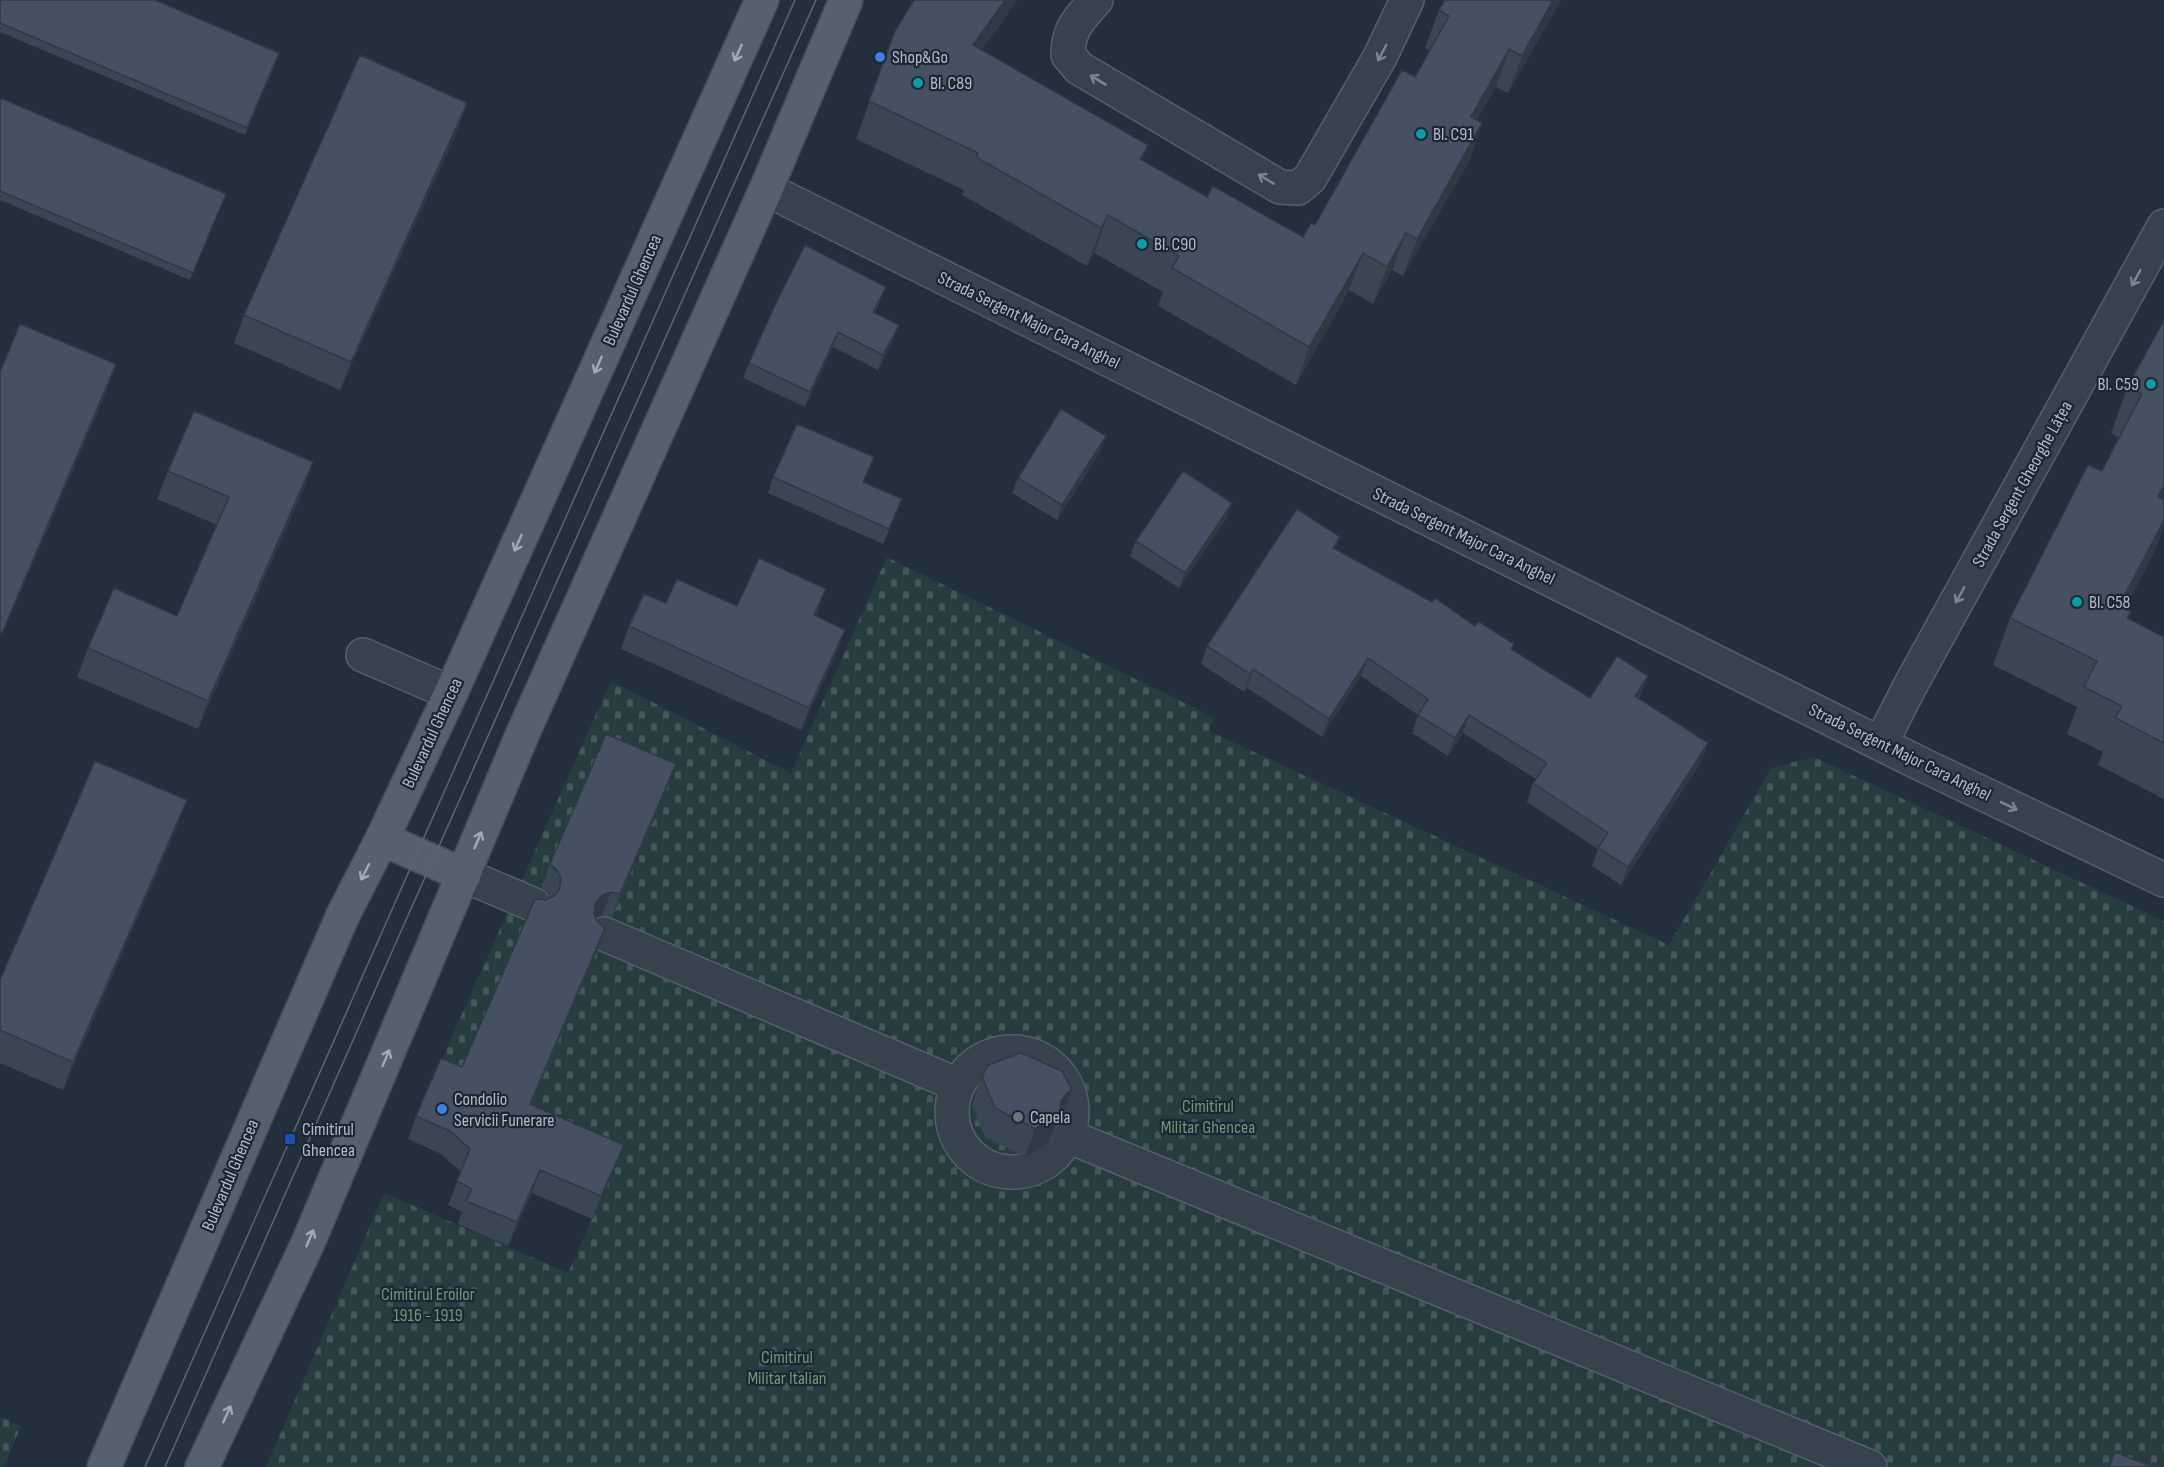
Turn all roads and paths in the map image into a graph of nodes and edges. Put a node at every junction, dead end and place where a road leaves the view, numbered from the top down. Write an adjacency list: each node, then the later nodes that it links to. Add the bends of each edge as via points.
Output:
1 (762, 0): 8 (main road, Bulevardul Ghencea, one-way to 8)
2 (846, 0): 5 (main road)
3 (1096, 0): 4 (street, one-way to 3, via 1380,57 1310,178 1298,188 1280,187 1078,68 1068,55 1068,40 1076,22)
4 (1407, 0)
5 (766, 189): 9 (street, Strada Sergent Major Cara Anghel); 11 (main road, one-way to 5, via 523,733)
6 (2164, 226): 9 (street, Strada Sergent Gheorghe Lățea, one-way to 9)
7 (363, 655): 8 (street)
8 (451, 693): 10 (main road, Bulevardul Ghencea)
9 (1881, 743): 12 (street, Strada Sergent Major Cara Anghel, one-way to 12)
10 (382, 839): 11 (main road); 17 (main road, Bulevardul Ghencea, one-way to 17, via 343,915)
11 (464, 875): 13 (street); 18 (main road, one-way to 11, via 307,1245)
12 (2164, 880)
13 (534, 905)
14 (604, 934): 15 (street)
15 (958, 1085): 16 (street, via 970,1068 987,1056 1008,1051 1028,1053 1047,1062 1062,1076 1071,1095 1073,1116); 16 (street, via 952,1106 954,1127 962,1146 977,1161 996,1170 1018,1172 1038,1166 1056,1154)
16 (1068, 1136): 19 (street)
17 (104, 1467)
18 (202, 1467)
19 (1870, 1467)

